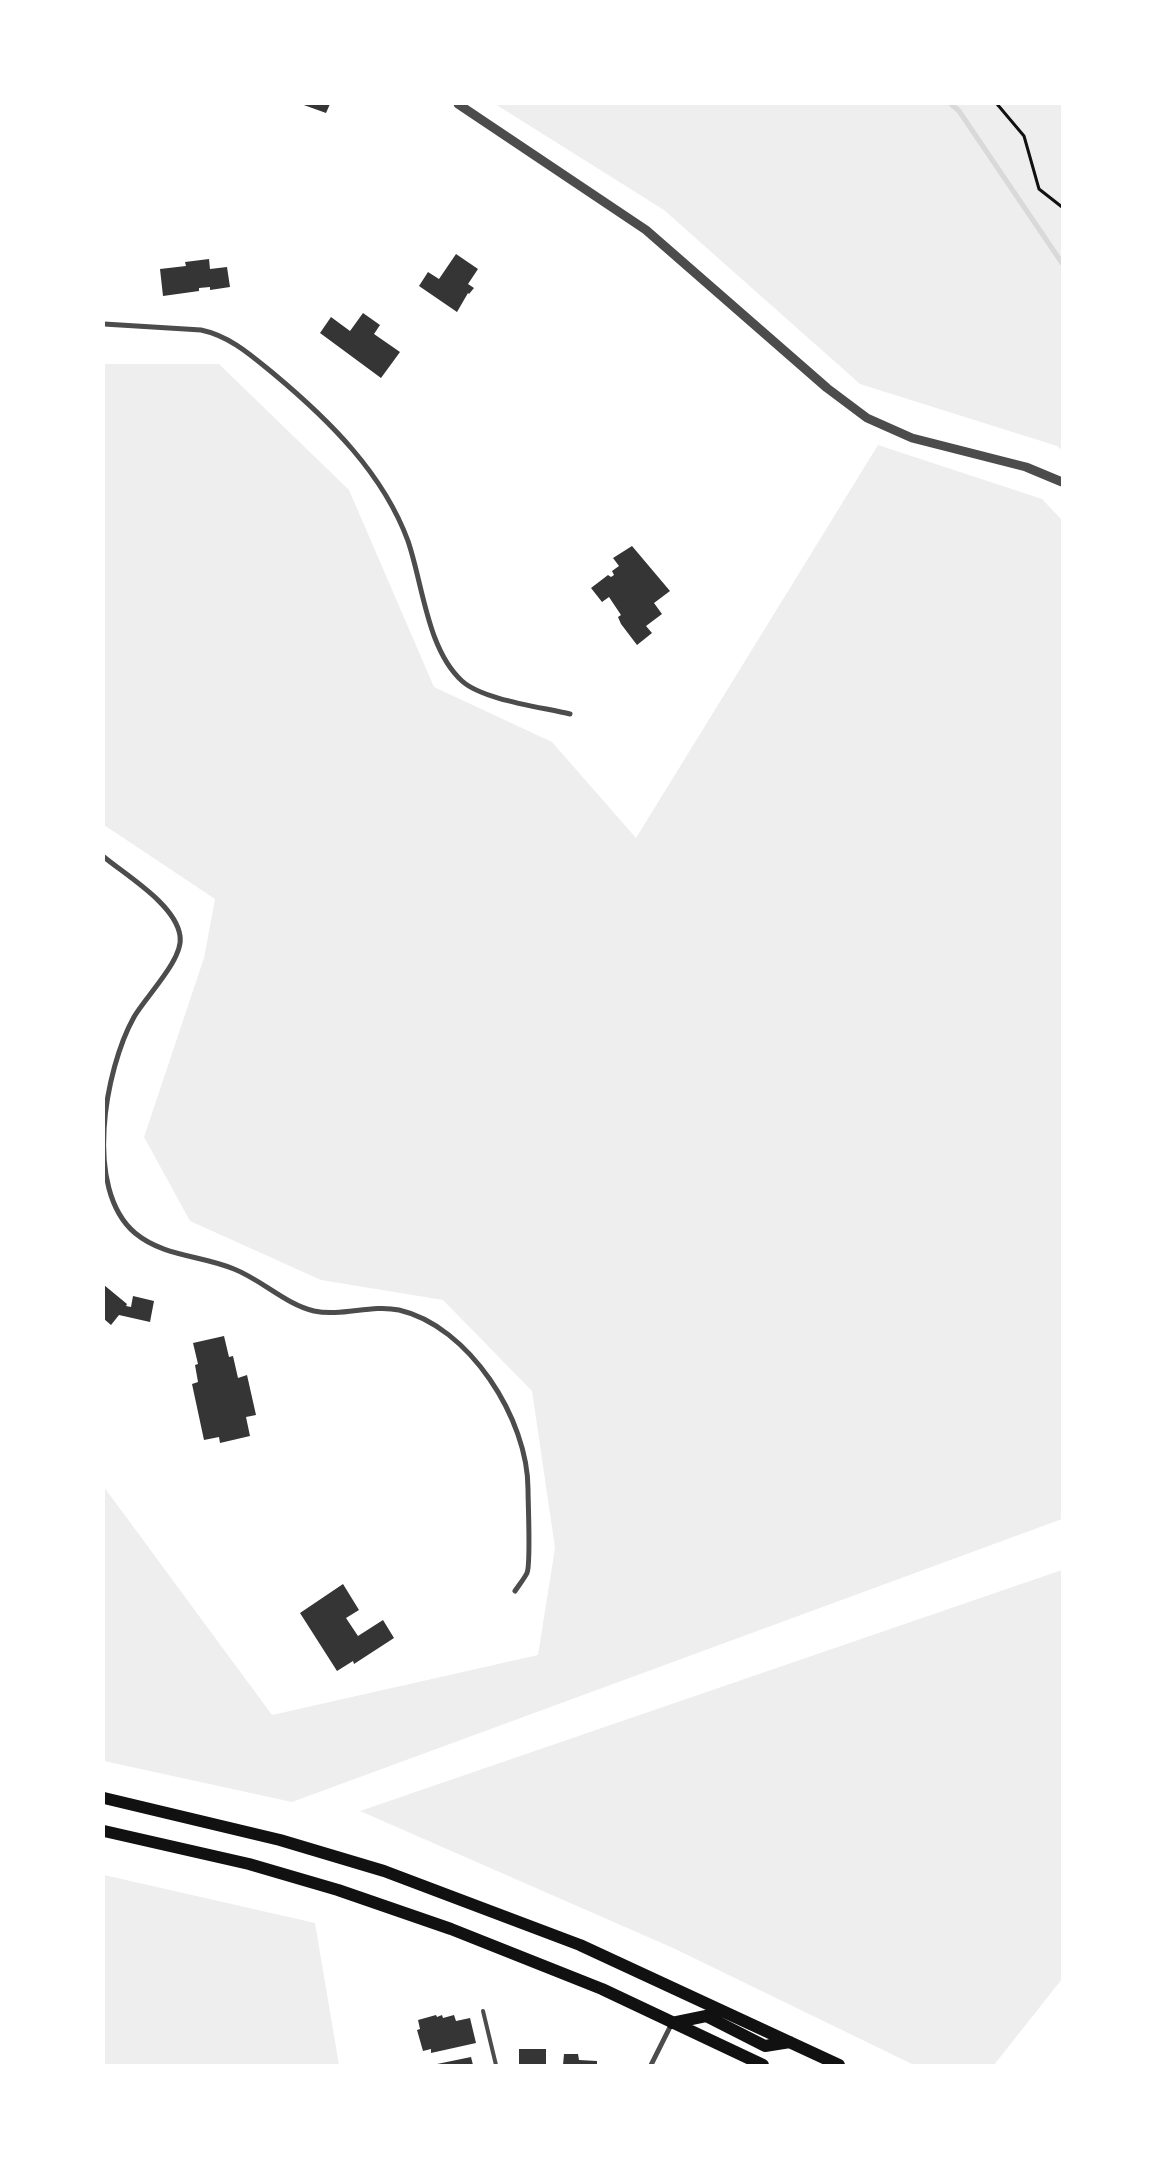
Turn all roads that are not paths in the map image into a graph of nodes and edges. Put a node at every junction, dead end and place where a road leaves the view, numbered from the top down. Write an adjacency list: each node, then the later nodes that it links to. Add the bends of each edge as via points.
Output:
1 (458, 104): 3 (street, via 646,230 822,384 867,418 912,438 1026,467)
2 (104, 324): 4 (street, via 213,333 241,348 286,384 348,443 388,499 407,540 436,642 455,673 467,685 485,694)
3 (1062, 482)
4 (570, 714)
5 (104, 858): 6 (street, via 166,909 176,922 181,940 176,957 127,1030 112,1078 104,1131 104,1164 110,1192 122,1218 154,1245 234,1269 307,1309 326,1312 377,1308 397,1310 430,1324 462,1347 496,1390 517,1432 525,1458 528,1571)
6 (515, 1591)
7 (104, 1798): 11 (main road, via 280,1840 384,1871 580,1945)
8 (104, 1831): 10 (main road, via 249,1864 338,1890 451,1929 602,1989)
9 (483, 2011): 12 (lane)
10 (672, 2023): 11 (main road, via 706,2016 765,2046); 13 (street); 14 (main road)
11 (790, 2042): 15 (main road)
12 (496, 2065)
13 (651, 2065)
14 (762, 2065)
15 (840, 2065)

